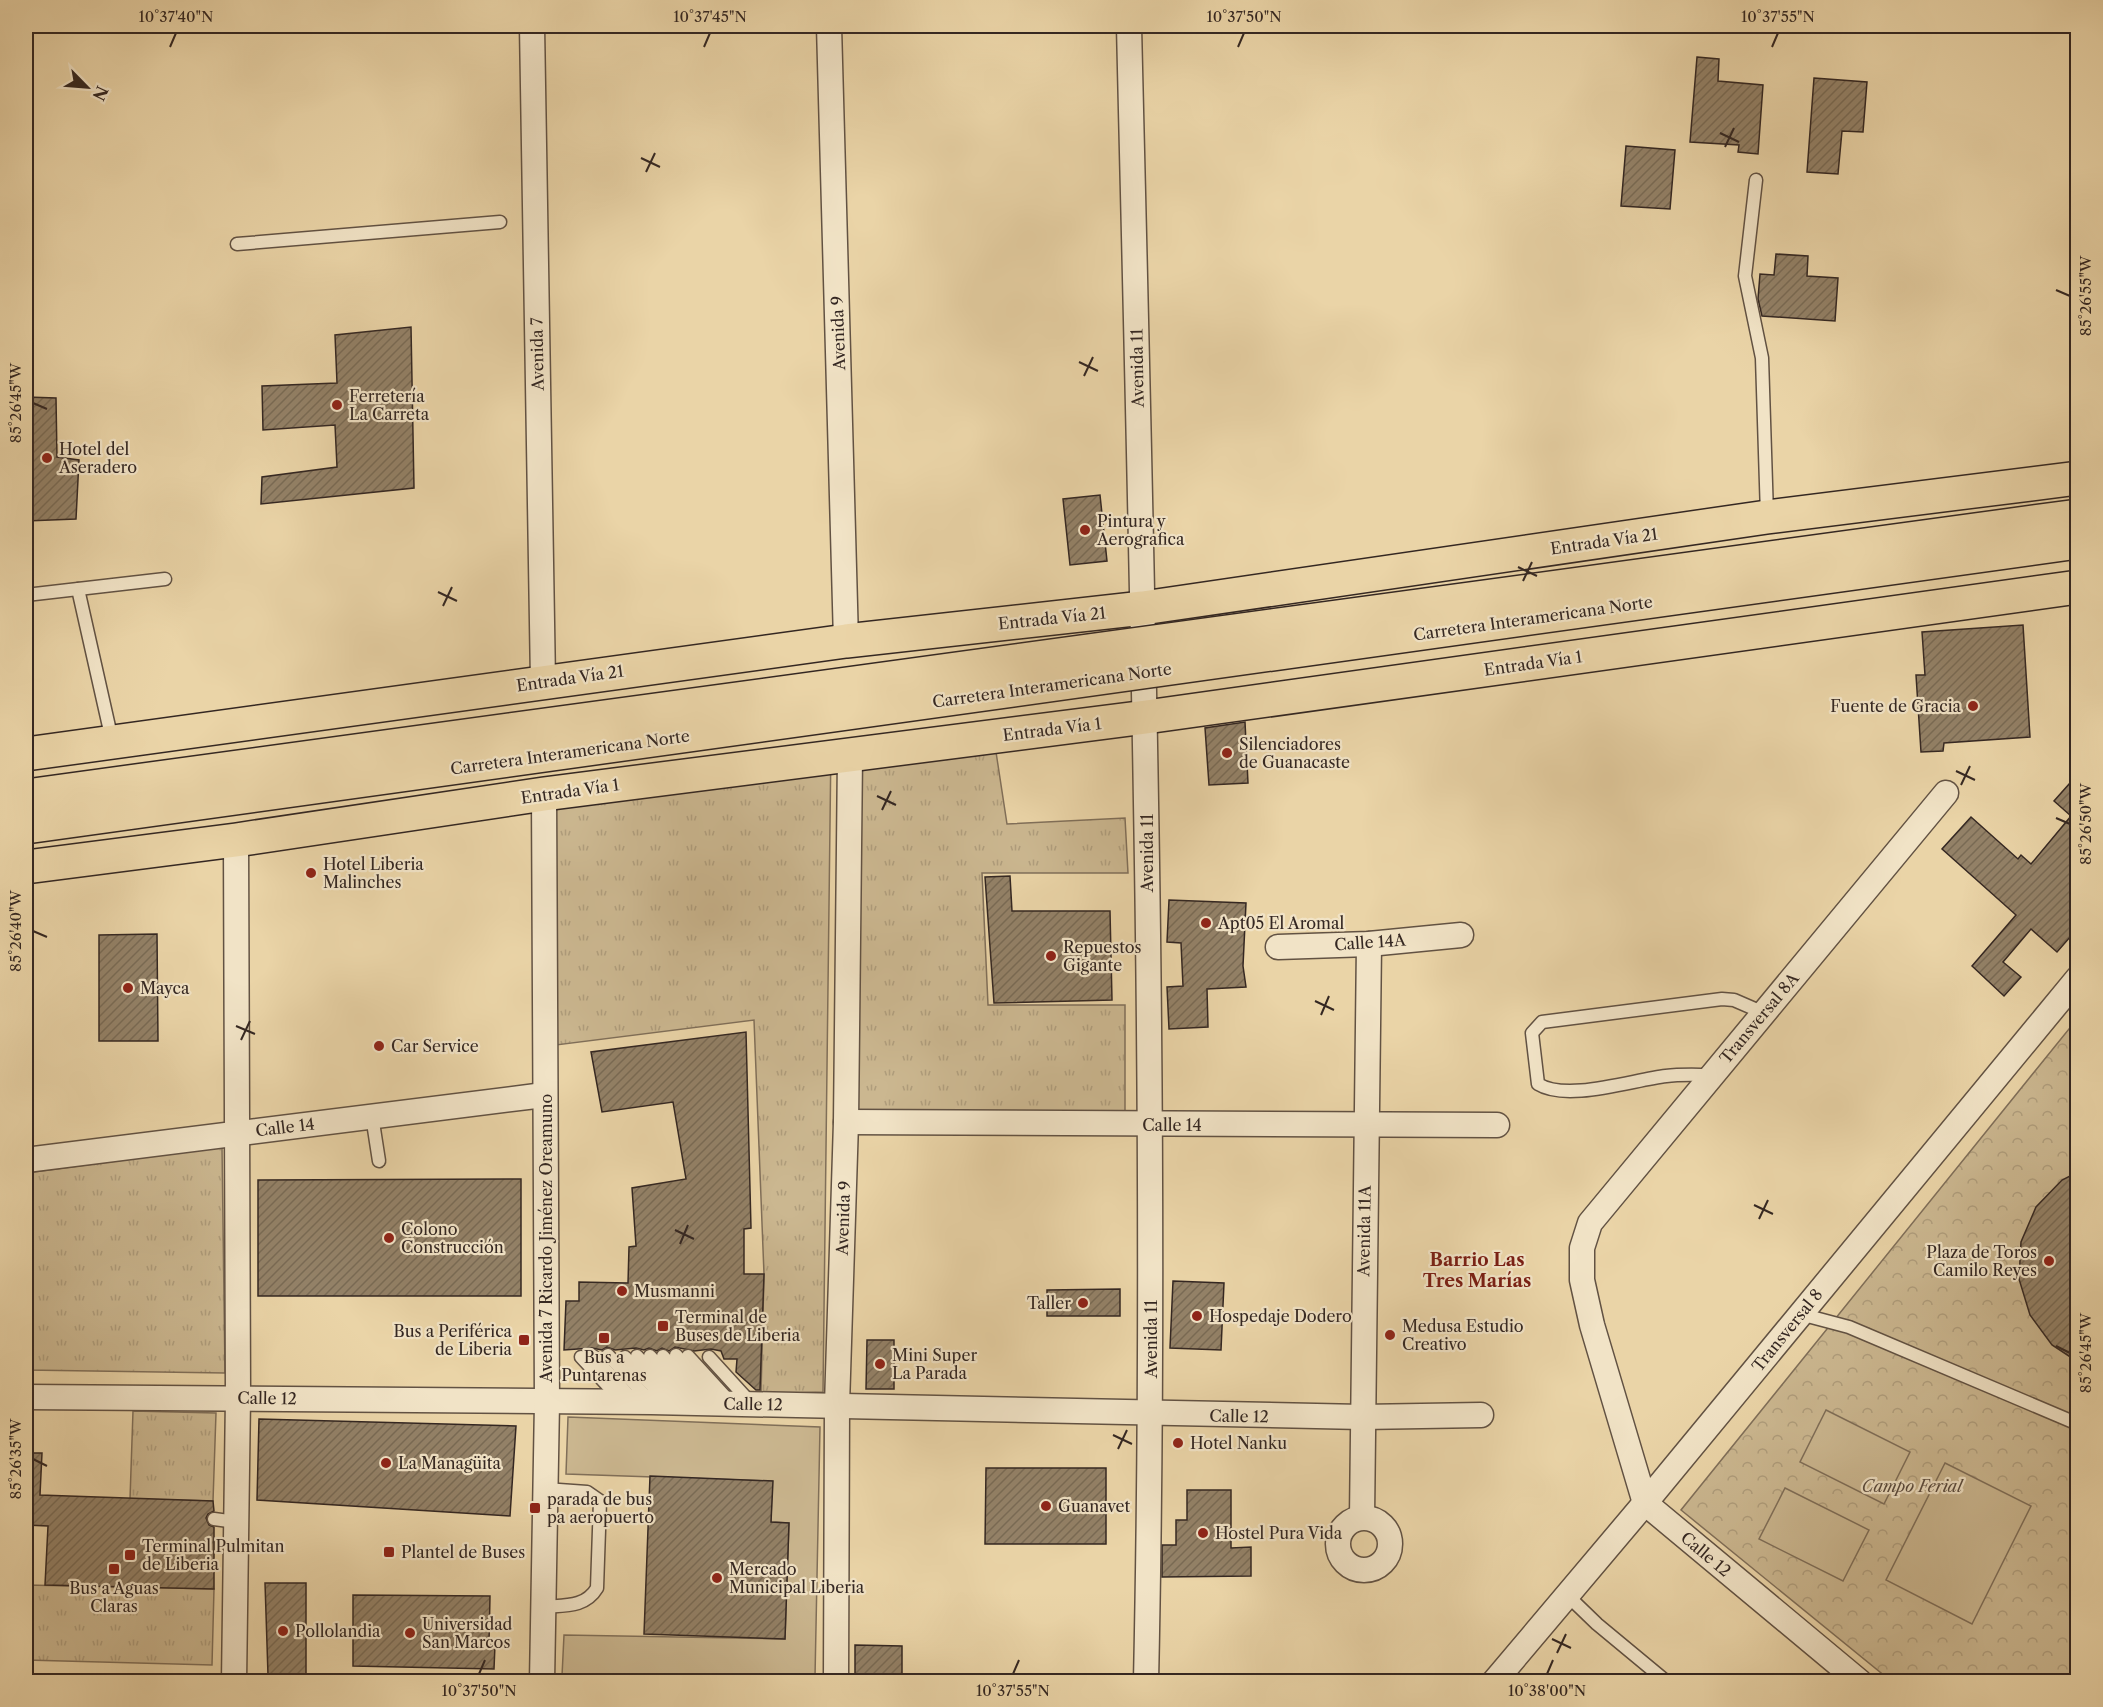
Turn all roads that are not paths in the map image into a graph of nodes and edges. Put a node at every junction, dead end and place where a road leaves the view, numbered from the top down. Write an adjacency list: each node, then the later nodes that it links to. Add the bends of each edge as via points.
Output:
1 (532, 26): 17 (street, Avenida 7)
2 (829, 26): 16 (street, Avenida 9)
3 (1129, 26): 15 (street, Avenida 11)
4 (1756, 180): 9 (lane, via 1745,276 1762,358)
5 (500, 222): 6 (lane)
6 (237, 244)
7 (2078, 478): 9 (main road, Entrada Vía 21)
8 (2078, 516): 24 (main road, Carretera Interamericana Norte, bridge)
9 (1767, 517): 15 (main road, Entrada Vía 21)
10 (2078, 542): 25 (main road, Carretera Interamericana Norte, bridge)
11 (165, 579): 13 (lane)
12 (2078, 587): 18 (main road, Entrada Vía 1)
13 (78, 589): 14 (lane); 19 (lane)
14 (26, 595)
15 (1143, 608): 16 (main road, Entrada Vía 21); 18 (street, Avenida 11)
16 (846, 641): 17 (main road, Entrada Vía 21)
17 (543, 682): 19 (main road, Entrada Vía 21)
18 (1146, 717): 21 (main road, Entrada Vía 1); 38 (street, Avenida 11)
19 (113, 742): 20 (main road, Entrada Vía 21)
20 (26, 754)
21 (850, 755): 22 (main road, Entrada Vía 1); 36 (street, Avenida 9)
22 (544, 794): 26 (main road, Entrada Vía 1); 34 (street, Avenida 7 Ricardo Jiménez Oreamuno)
23 (1946, 794): 32 (street, Transversal 8A)
24 (26, 796)
25 (26, 827)
26 (236, 840): 27 (main road, Entrada Vía 1); 40 (street)
27 (26, 867)
28 (1461, 935): 29 (street, Calle 14A)
29 (1369, 944): 30 (street, Calle 14A); 37 (street, Avenida 11A)
30 (1278, 947)
31 (2078, 978): 43 (street, Transversal 8)
32 (1764, 1013): 33 (street, Transversal 8A); 33 (lane, via 1722,999 1542,1022 1532,1033 1538,1084 1548,1090 1576,1091 1668,1075)
33 (1712, 1075): 57 (street, Transversal 8A, via 1590,1223 1582,1248 1582,1280 1592,1325)
34 (544, 1095): 35 (street, Calle 14); 49 (street, Avenida 7 Ricardo Jiménez Oreamuno)
35 (372, 1116): 40 (street, Calle 14); 42 (lane)
36 (846, 1122): 38 (street, Calle 14); 51 (street, Avenida 9)
37 (1365, 1124): 38 (street, Calle 14); 39 (street, Calle 14); 54 (street, Avenida 11A)
38 (1150, 1125): 52 (street, Avenida 11)
39 (1497, 1125)
40 (237, 1133): 41 (street, Calle 14); 48 (street)
41 (26, 1160)
42 (379, 1161)
43 (1800, 1314): 55 (lane, via 1848,1327); 57 (street, Transversal 8)
44 (608, 1355): 50 (lane)
45 (687, 1356): 50 (lane); 50 (lane); 50 (lane)
46 (587, 1357): 50 (lane)
47 (26, 1397): 48 (street, Calle 12)
48 (238, 1397): 49 (street, Calle 12); 61 (street, via 225,1521)
49 (547, 1402): 50 (street, Calle 12); 56 (street, Avenida 7 Ricardo Jiménez Oreamuno)
50 (691, 1403): 50 (lane, via 637,1356); 51 (street, Calle 12)
51 (837, 1405): 52 (street, Calle 12); 63 (street, Avenida 9)
52 (1152, 1414): 54 (street, Calle 12); 64 (street, Avenida 11)
53 (1481, 1415): 54 (street, Calle 12)
54 (1362, 1417): 58 (street, Avenida 11A)
55 (2078, 1424)
56 (545, 1489): 60 (street, Avenida 7 Ricardo Jiménez Oreamuno); 60 (lane, via 587,1492 600,1501 597,1588 582,1604)
57 (1645, 1503): 59 (street, Transversal 8); 67 (street, Calle 12)
58 (1362, 1517)
59 (1568, 1595): 65 (street, Transversal 8); 66 (lane)
60 (543, 1608): 62 (street, Avenida 7 Ricardo Jiménez Oreamuno)
61 (234, 1682)
62 (542, 1682)
63 (836, 1682)
64 (1146, 1682)
65 (1494, 1682)
66 (1667, 1682)
67 (1860, 1682)

